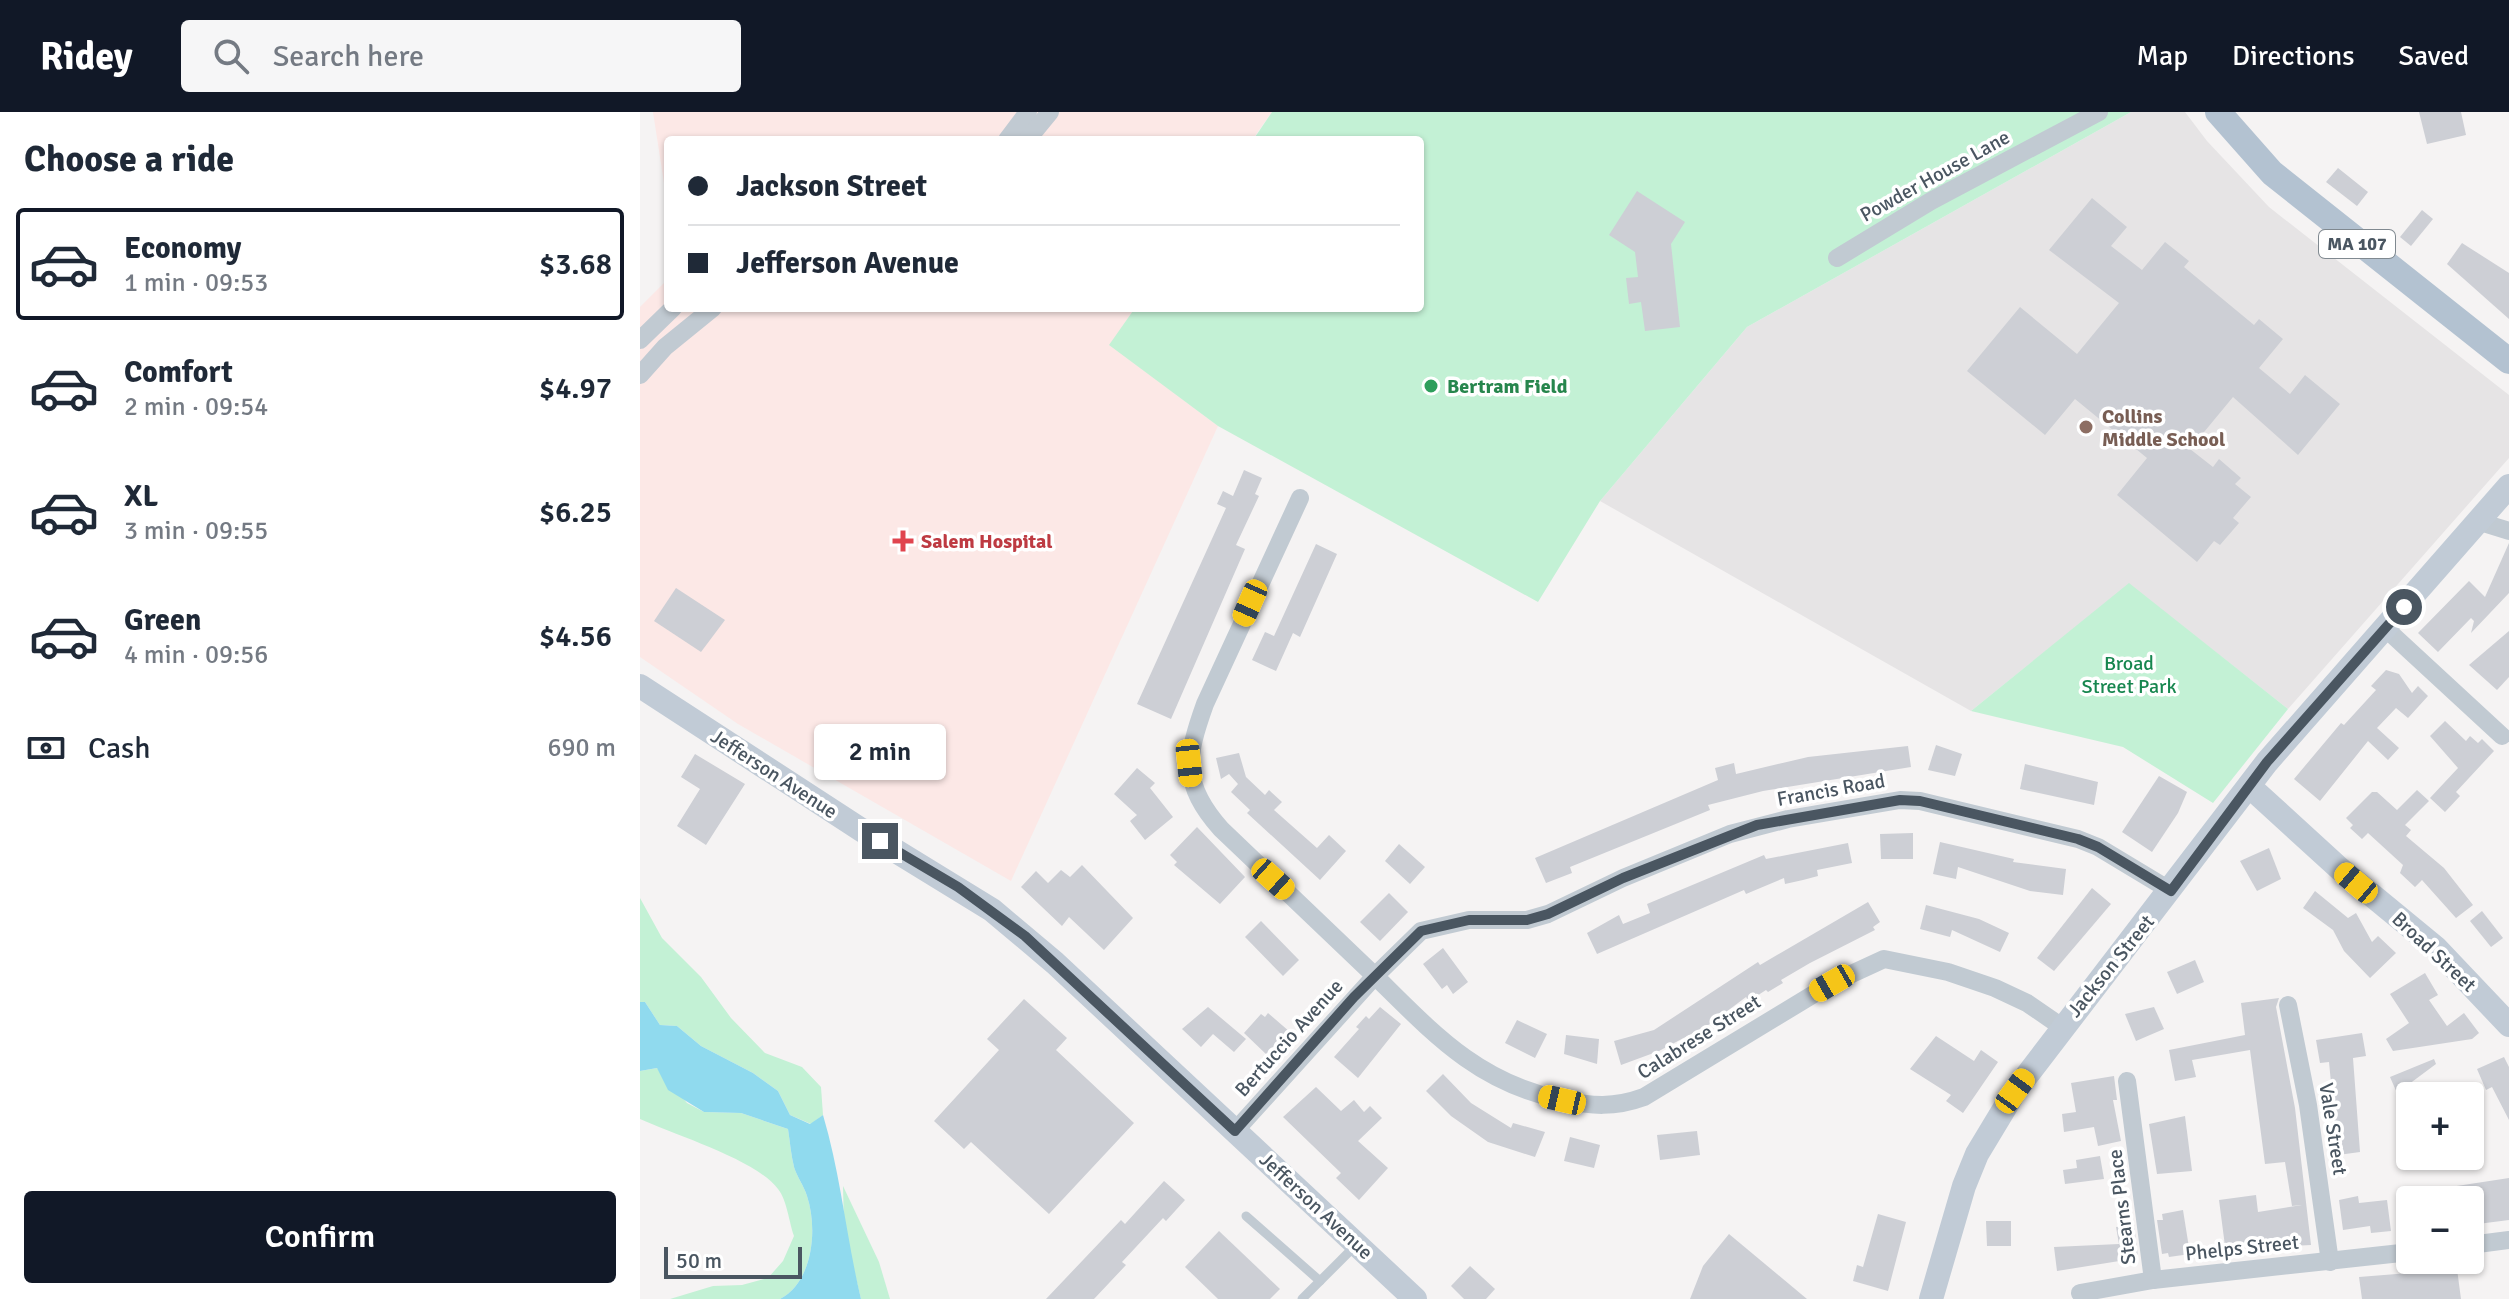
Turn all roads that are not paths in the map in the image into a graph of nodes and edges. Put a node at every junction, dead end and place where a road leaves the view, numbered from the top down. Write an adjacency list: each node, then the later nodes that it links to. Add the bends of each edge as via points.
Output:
1 (2099, 112): 6 (street, Powder House Lane, via 1931,201)
2 (2218, 112): 10 (main road, MA 107, via 2272,173)
3 (1036, 116): 4 (street); 5 (street)
4 (1012, 136)
5 (1028, 136)
6 (1837, 258)
7 (669, 312): 9 (street)
8 (708, 312): 11 (street)
9 (640, 340)
10 (2509, 361)
11 (640, 375)
12 (2509, 486): 14 (main road, Jackson Street)
13 (1300, 498): 21 (street, Bertuccio Avenue, via 1205,704 1193,737 1192,786 1202,808 1221,829)
14 (2480, 522): 15 (street); 16 (main road, Jackson Street)
15 (2509, 531)
16 (2385, 628): 18 (street); 19 (main road, Jackson Street)
17 (640, 686): 26 (main road, Jefferson Avenue, via 992,910)
18 (2502, 736)
19 (2249, 786): 20 (main road, Jackson Street); 23 (main road, Broad Street, via 2436,948)
20 (2171, 891): 21 (street, Francis Road, via 2078,839 1900,800 1757,825 1527,920 1441,924 1421,931); 24 (main road, Jackson Street)
21 (1375, 976): 24 (street, Calabrese Street, via 1490,1076 1537,1094 1596,1107 1618,1107 1644,1097 1832,983 1884,959 1995,988); 26 (street, Bertuccio Avenue)
22 (2288, 1005): 32 (street, Vale Street)
23 (2509, 1025)
24 (2062, 1027): 38 (main road, Jackson Street, via 1977,1154)
25 (2127, 1081): 33 (street, Stearns Place)
26 (1235, 1131): 30 (main road, Jefferson Avenue)
27 (1246, 1216): 34 (lane)
28 (2509, 1240): 29 (street)
29 (2484, 1243)
30 (1357, 1245): 34 (lane); 37 (main road, Jefferson Avenue)
31 (2396, 1254): 32 (street, Phelps Street)
32 (2330, 1262): 33 (street, Phelps Street)
33 (2153, 1280): 35 (street, Phelps Street)
34 (1320, 1281): 36 (lane)
35 (2080, 1293)
36 (1302, 1299)
37 (1415, 1299)
38 (1931, 1299)

